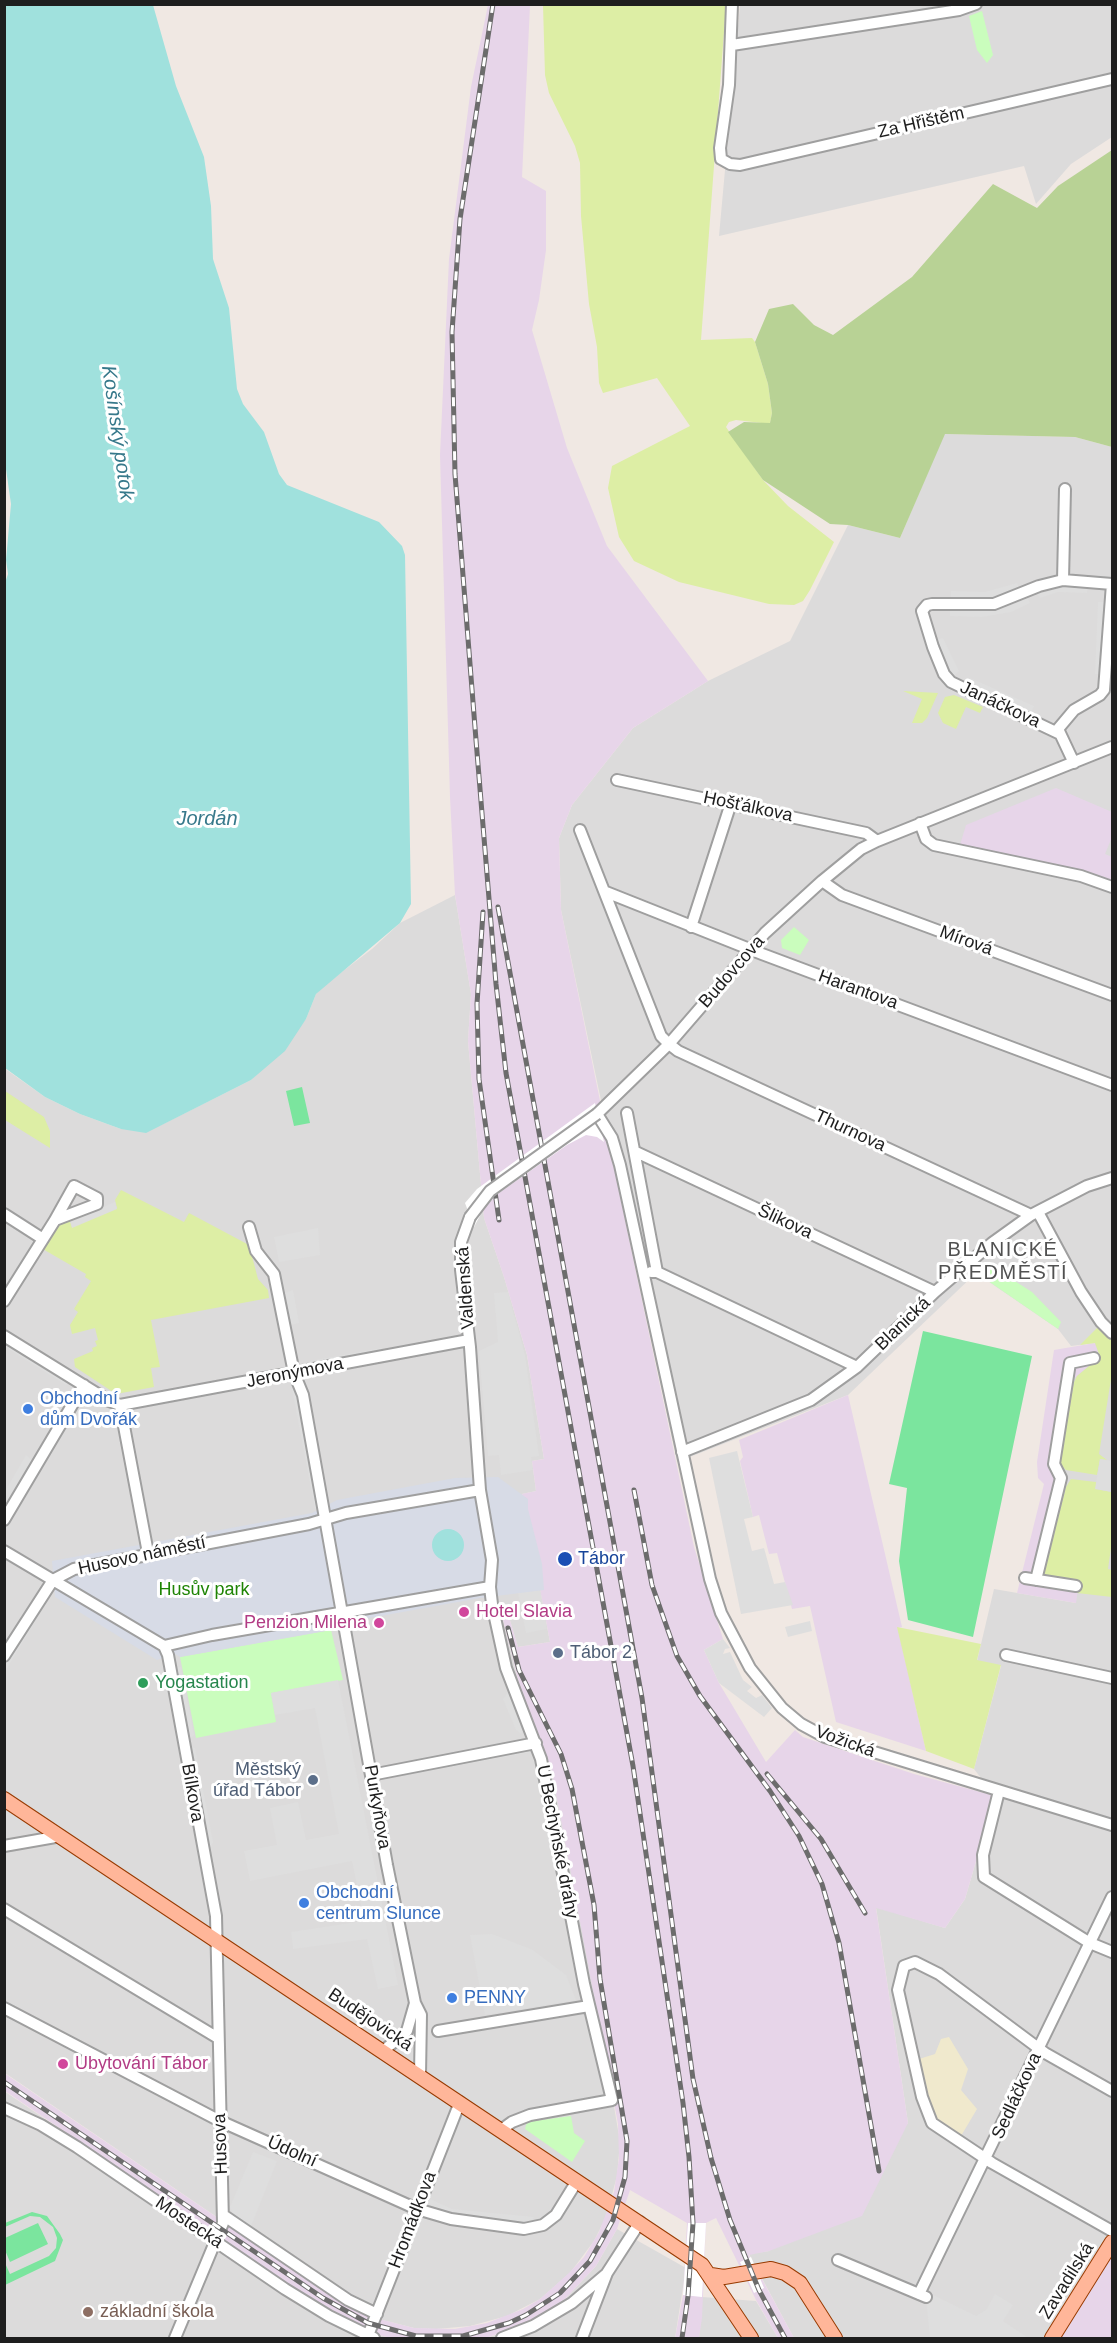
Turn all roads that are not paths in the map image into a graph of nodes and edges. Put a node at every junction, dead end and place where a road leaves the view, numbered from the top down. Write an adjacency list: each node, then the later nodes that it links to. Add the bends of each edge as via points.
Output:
1 (732, 4): 4 (street)
2 (976, 4): 3 (street)
3 (958, 7): 4 (street)
4 (732, 45): 5 (street, Za Hřištěm, via 720,148 721,159 729,164)
5 (1113, 80)
6 (1065, 489): 7 (street)
7 (1063, 580): 8 (street, via 1112,584 1104,690 1074,710); 8 (street, Janáčkova, via 994,604 932,604 922,611 944,674 951,682)
8 (1058, 733): 10 (street)
9 (1113, 747): 10 (street, Budovcova)
10 (1074, 763): 13 (street, Budovcova)
11 (617, 780): 12 (street, Hošťálkova)
12 (731, 803): 15 (street, Hošťálkova, via 866,834); 19 (street)
13 (920, 823): 15 (street, Budovcova); 17 (street, via 926,839 934,845 1081,876)
14 (580, 830): 18 (street)
15 (877, 840): 16 (street, Budovcova)
16 (822, 881): 20 (street, Budovcova); 21 (street, Mírová, via 842,895)
17 (1113, 887)
18 (606, 892): 19 (street, Harantova); 22 (street, via 661,1036)
19 (691, 927): 20 (street, Harantova)
20 (750, 950): 22 (street, Budovcova); 23 (street, Harantova)
21 (1113, 995)
22 (669, 1044): 25 (street, Budovcova); 29 (street, Thurnova)
23 (1113, 1085)
24 (627, 1113): 26 (street)
25 (597, 1114): 34 (street, Vožická, via 615,1146); 39 (street, Valdenská, bridge, via 490,1191 470,1216 461,1242)
26 (636, 1152): 33 (street); 35 (street, Šlikova)
27 (1113, 1178): 29 (street, Blanická, via 1087,1186)
28 (4, 1214): 32 (street)
29 (1035, 1214): 35 (street, Blanická, via 992,1243); 37 (street, via 1081,1292)
30 (56, 1220): 32 (street)
31 (249, 1227): 42 (street, via 256,1251 274,1274)
32 (43, 1239): 36 (street)
33 (657, 1272): 34 (street); 41 (street)
34 (645, 1273): 45 (street, Vožická)
35 (935, 1292): 41 (street, Blanická)
36 (4, 1301)
37 (1113, 1333)
38 (4, 1336): 43 (street)
39 (469, 1340): 42 (street, Jeronýmova); 46 (street, Valdenská)
40 (1094, 1358): 52 (street, via 1070,1363 1054,1464 1061,1478 1031,1579)
41 (857, 1367): 45 (street, Blanická, via 811,1400)
42 (294, 1373): 44 (street, Jeronýmova); 47 (street, via 303,1395)
43 (84, 1385): 44 (street); 48 (street)
44 (120, 1404): 50 (street)
45 (682, 1452): 61 (street, Vožická, via 721,1613 750,1668 782,1707 801,1724 839,1742)
46 (480, 1490): 47 (street, Husovo náměstí); 53 (street, via 492,1560)
47 (326, 1518): 50 (street, Husovo náměstí); 54 (street)
48 (4, 1520)
49 (4, 1551): 51 (street)
50 (148, 1553): 51 (street, Husovo náměstí, via 74,1569)
51 (53, 1581): 55 (street, Husovo náměstí); 57 (street)
52 (1076, 1586)
53 (490, 1587): 54 (street); 59 (street, U Bechyňské dráhy, via 506,1668)
54 (341, 1612): 55 (street); 60 (street, Purkyňova)
55 (164, 1647): 68 (street, Bílkova)
56 (1006, 1655): 58 (street)
57 (4, 1656)
58 (1113, 1678)
59 (536, 1743): 60 (street); 72 (street, U Bechyňské dráhy)
60 (371, 1775): 71 (street, Purkyňova)
61 (999, 1791): 63 (street, Vožická); 69 (street, via 983,1855 984,1877)
62 (4, 1799): 64 (main road, Budějovická)
63 (1113, 1825)
64 (61, 1836): 65 (street); 68 (main road, Budějovická)
65 (4, 1846)
66 (1113, 1897): 69 (street, Sedláčkova)
67 (4, 1909): 75 (street)
68 (218, 1940): 75 (street, Husova); 77 (main road, Budějovická)
69 (1090, 1943): 70 (street); 76 (street, Sedláčkova)
70 (1113, 1952)
71 (415, 2003): 77 (street, Purkyňova, via 406,2031); 78 (street, Purkyňova, via 422,2024)
72 (589, 2006): 74 (street); 83 (street, U Bechyňské dráhy, via 612,2100 530,2115)
73 (4, 2008): 82 (street, Údolní)
74 (438, 2031)
75 (218, 2038): 82 (street, Husova)
76 (1039, 2048): 79 (street); 84 (street, Sedláčkova); 84 (street, via 939,1974 919,1963 905,1963 898,1989 929,2118)
77 (383, 2051): 78 (main road, Budějovická)
78 (420, 2076): 80 (main road, Budějovická)
79 (1113, 2091)
80 (460, 2102): 83 (main road, Budějovická); 86 (street, Hromádkova)
81 (4, 2108): 90 (street, Mostecká, via 41,2124)
82 (220, 2121): 86 (street, Údolní); 87 (street, Husova)
83 (501, 2130): 85 (main road, Budějovická)
84 (987, 2159): 89 (street); 92 (street, Sedláčkova, via 923,2295)
85 (577, 2181): 86 (street, Údolní, via 556,2215 534,2228 490,2226); 88 (main road, Budějovická)
86 (417, 2209): 95 (street, Hromádkova)
87 (223, 2215): 90 (street, Husova); 95 (street, via 348,2300)
88 (640, 2222): 93 (street); 94 (main road, Budějovická)
89 (1113, 2231)
90 (216, 2241): 96 (street, Husova); 97 (street, Mostecká, via 329,2316)
91 (1113, 2242): 102 (main road, Zavadilská)
92 (838, 2260)
93 (607, 2273): 98 (street, via 572,2303); 99 (street)
94 (711, 2275): 100 (main road, Budějovická); 101 (main road, via 724,2277 771,2269 785,2273 800,2283)
95 (377, 2314): 97 (street, Hromádkova)
96 (175, 2338)
97 (370, 2338)
98 (502, 2338)
99 (582, 2338)
100 (751, 2338)
101 (835, 2338)
102 (1052, 2338)

